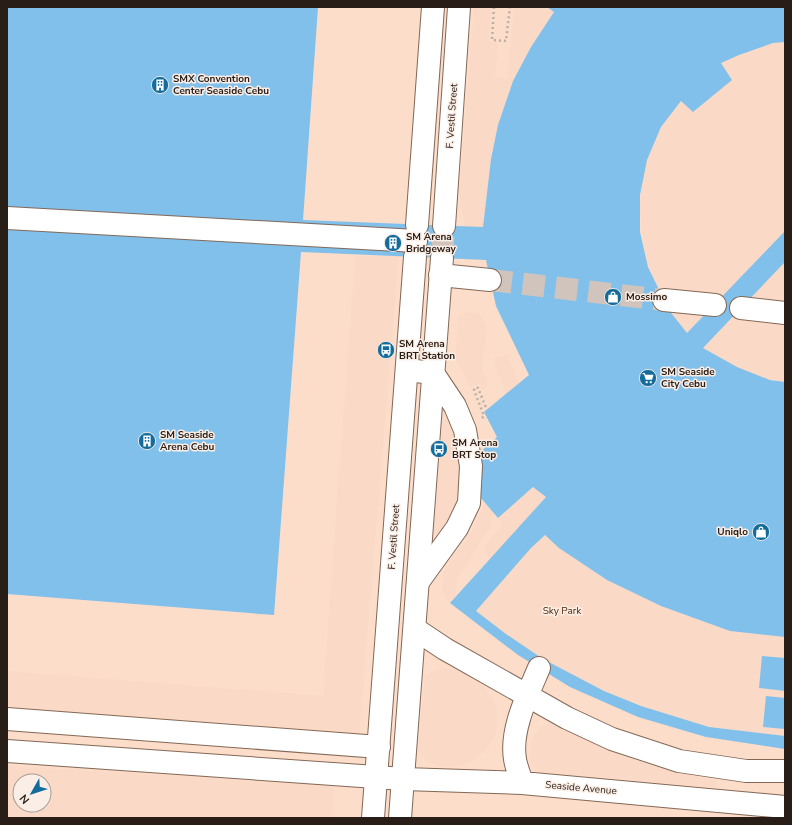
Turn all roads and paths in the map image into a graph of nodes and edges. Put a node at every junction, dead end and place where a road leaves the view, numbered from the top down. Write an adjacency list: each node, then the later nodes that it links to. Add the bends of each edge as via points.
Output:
1 (433, 7): 7 (main road, F. Vestil Street)
2 (459, 7): 6 (main road, F. Vestil Street)
3 (494, 7): 4 (path, via 492,40 506,41)
4 (510, 7)
5 (7, 218): 7 (main road)
6 (444, 226)
7 (416, 241): 13 (main road, F. Vestil Street)
8 (490, 280): 14 (main road, via 441,267)
9 (664, 300): 10 (main road)
10 (715, 305)
11 (741, 308): 12 (main road)
12 (785, 312)
13 (407, 370): 14 (main road); 20 (main road, F. Vestil Street)
14 (433, 373): 15 (main road); 15 (main road, via 455,406 465,430 471,466 469,503 457,528)
15 (418, 582): 16 (main road)
16 (415, 629): 18 (main road); 25 (main road)
17 (539, 668): 18 (main road)
18 (528, 696): 22 (main road, via 612,739 679,761); 26 (main road, via 514,734 515,759)
19 (7, 719): 20 (main road)
20 (379, 748): 24 (main road, F. Vestil Street)
21 (7, 751): 24 (main road, Seaside Avenue)
22 (746, 770): 23 (main road); 28 (main road)
23 (785, 771)
24 (376, 777): 25 (main road, Seaside Avenue); 29 (main road, F. Vestil Street)
25 (404, 779): 26 (main road, Seaside Avenue); 30 (main road)
26 (522, 782): 28 (main road, Seaside Avenue)
27 (785, 807): 28 (main road, Seaside Avenue)
28 (742, 810)
29 (373, 818)
30 (400, 818)

